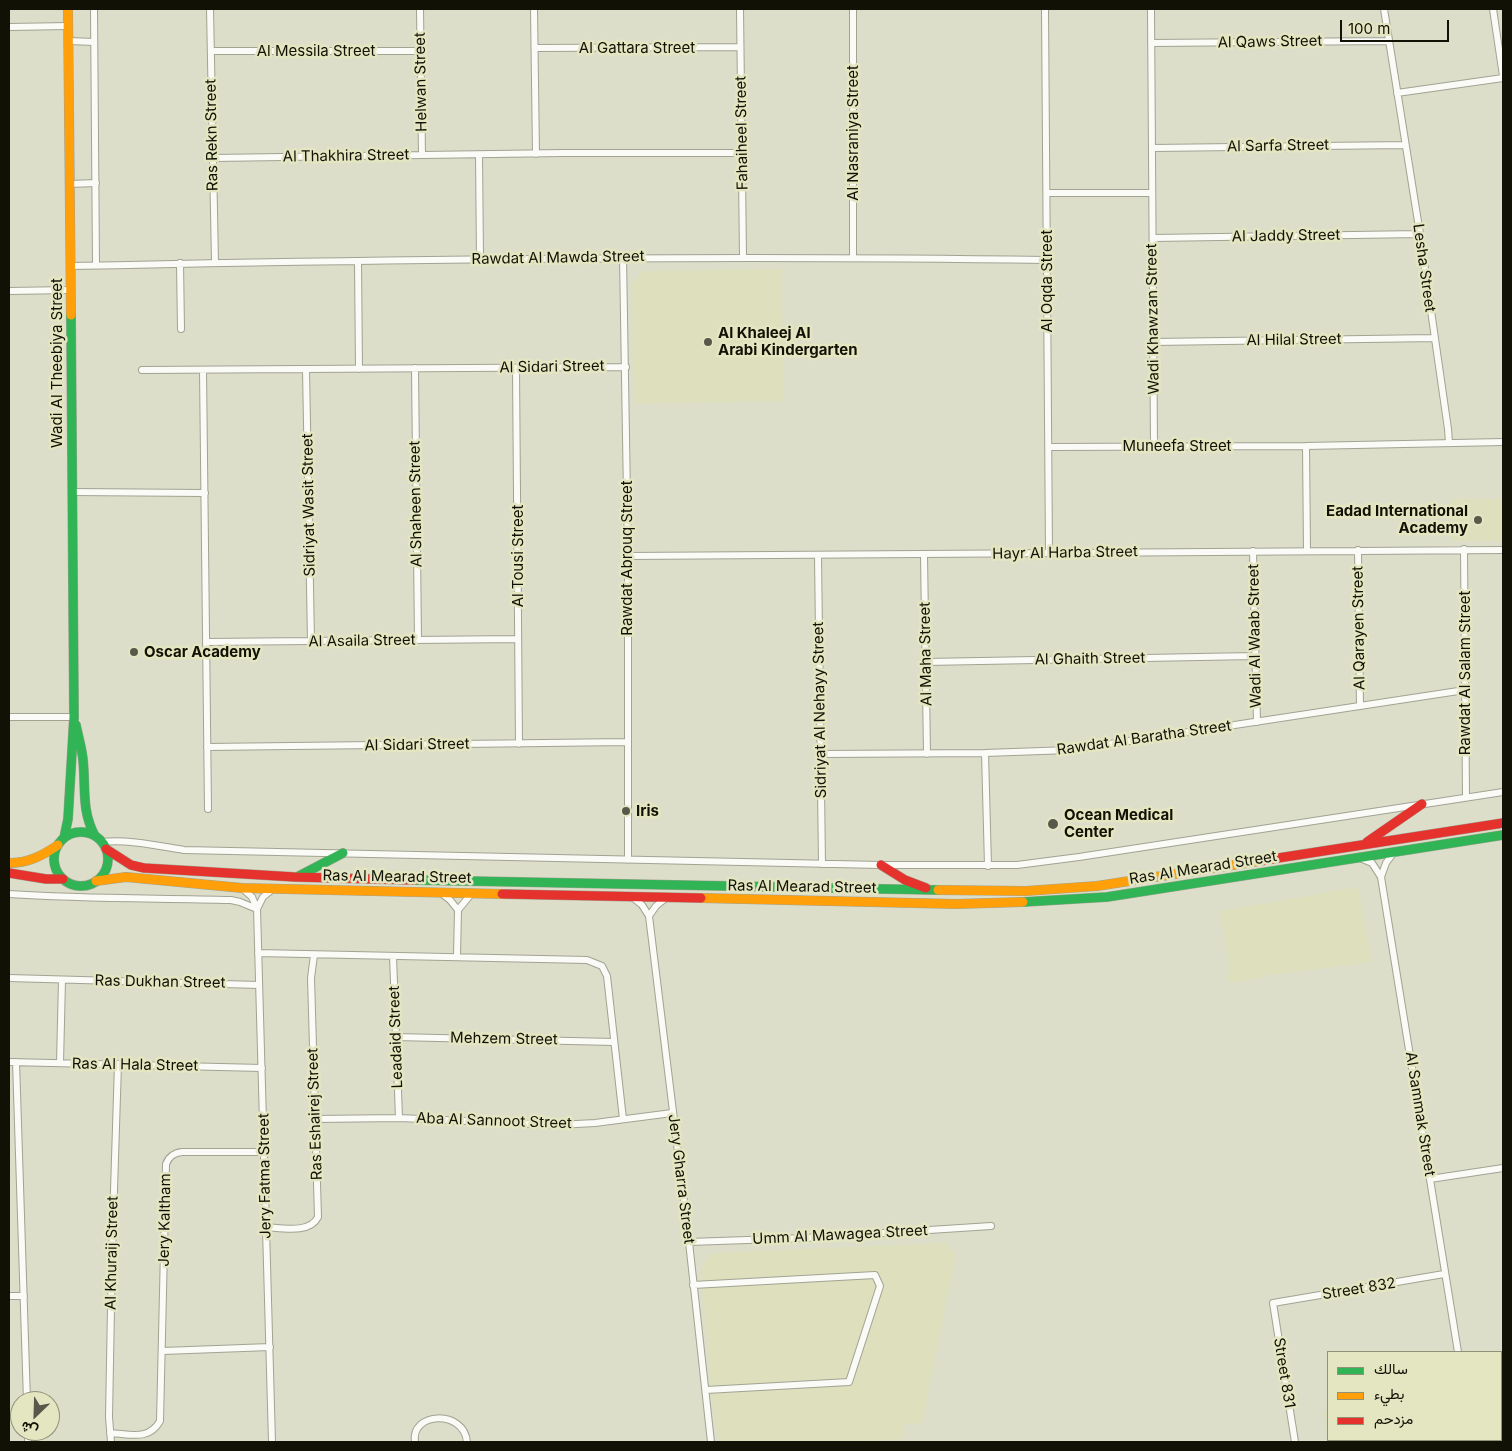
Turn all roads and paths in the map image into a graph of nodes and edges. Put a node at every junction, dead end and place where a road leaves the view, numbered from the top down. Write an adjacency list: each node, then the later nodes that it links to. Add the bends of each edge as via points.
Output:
1 (68, 9): 12 (street, Wadi Al Theebiya Street)
2 (94, 9): 16 (street)
3 (210, 9): 20 (street, Ras Rekn Street)
4 (420, 9): 21 (street, Helwan Street)
5 (534, 9): 19 (street)
6 (740, 9): 18 (street, Fahaiheel Street)
7 (853, 9): 39 (street, Al Nasraniya Street)
8 (1045, 9): 34 (street, Al Oqda Street)
9 (1151, 9): 17 (street, Wadi Khawzan Street)
10 (1384, 9): 15 (street, Lesha Street)
11 (1492, 9): 22 (street)
12 (68, 26): 13 (street); 14 (street, Wadi Al Theebiya Street)
13 (9, 27)
14 (68, 41): 16 (street); 32 (street, Wadi Al Theebiya Street)
15 (1389, 41): 17 (street, Al Qaws Street); 23 (street, Lesha Street)
16 (94, 42): 31 (street)
17 (1151, 43): 25 (street, Wadi Khawzan Street)
18 (740, 47): 19 (street, Al Gattara Street); 26 (street, Fahaiheel Street)
19 (535, 48): 27 (street)
20 (210, 51): 21 (street, Al Messila Street); 30 (street, Ras Rekn Street)
21 (421, 51): 28 (street, Helwan Street)
22 (1503, 77): 23 (street)
23 (1397, 93): 24 (street, Lesha Street)
24 (1405, 145): 25 (street, Al Sarfa Street); 35 (street, Lesha Street)
25 (1152, 148): 33 (street, Wadi Khawzan Street)
26 (742, 153): 27 (street, Al Thakhira Street); 38 (street, Fahaiheel Street)
27 (536, 154): 29 (street, Al Thakhira Street)
28 (422, 155): 29 (street, Al Thakhira Street); 30 (street, Al Thakhira Street)
29 (478, 155): 40 (street)
30 (213, 158): 43 (street, Ras Rekn Street)
31 (96, 183): 32 (street); 45 (street)
32 (70, 184): 46 (street, Wadi Al Theebiya Street)
33 (1152, 192): 34 (street); 36 (street, Wadi Khawzan Street)
34 (1047, 193): 41 (street, Al Oqda Street)
35 (1420, 234): 36 (street, Al Jaddy Street); 50 (street, Lesha Street)
36 (1153, 238): 51 (street, Wadi Khawzan Street)
37 (623, 257): 38 (street, Rawdat Al Mawda Street); 40 (street, Rawdat Al Mawda Street); 52 (street, Rawdat Abrouq Street)
38 (743, 257): 39 (street, Rawdat Al Mawda Street)
39 (853, 257): 41 (street, Rawdat Al Mawda Street)
40 (480, 259): 42 (street, Rawdat Al Mawda Street)
41 (1046, 260): 63 (street, Al Oqda Street)
42 (358, 261): 43 (street, Rawdat Al Mawda Street); 56 (street)
43 (215, 262): 44 (street, Rawdat Al Mawda Street)
44 (180, 263): 45 (street, Rawdat Al Mawda Street); 49 (street)
45 (96, 265): 46 (street, Rawdat Al Mawda Street)
46 (70, 266): 47 (street, Wadi Al Theebiya Street)
47 (70, 290): 48 (street); 64 (street, Wadi Al Theebiya Street)
48 (9, 292)
49 (181, 328)
50 (1435, 338): 51 (street, Al Hilal Street); 60 (street, Lesha Street)
51 (1154, 342): 61 (street, Wadi Khawzan Street)
52 (626, 367): 54 (street, Al Sidari Street); 73 (street, Rawdat Abrouq Street)
53 (415, 368): 54 (street, Al Sidari Street); 56 (street, Al Sidari Street); 76 (street, Al Shaheen Street)
54 (516, 368): 75 (street, Al Tousi Street)
55 (306, 369): 56 (street, Al Sidari Street); 58 (street, Al Sidari Street); 77 (street, Sidriyat Wasit Street)
56 (359, 369)
57 (142, 370): 58 (street, Al Sidari Street)
58 (203, 370): 65 (street)
59 (1503, 442): 60 (street, Muneefa Street)
60 (1449, 443): 62 (street, Muneefa Street)
61 (1154, 445): 62 (street, Muneefa Street); 63 (street, Muneefa Street)
62 (1306, 446): 67 (street)
63 (1049, 447): 71 (street, Al Oqda Street)
64 (72, 492): 65 (street); 84 (street, Wadi Al Theebiya Street)
65 (204, 493): 78 (street)
66 (1464, 549): 68 (street, Hayr Al Harba Street); 69 (street, Hayr Al Harba Street); 81 (street, Rawdat Al Salam Street)
67 (1307, 550): 68 (street, Hayr Al Harba Street); 70 (street, Hayr Al Harba Street)
68 (1358, 550): 82 (street, Al Qarayen Street)
69 (1503, 550)
70 (1253, 551): 71 (street, Hayr Al Harba Street); 79 (street, Wadi Al Waab Street)
71 (1049, 553): 72 (street, Hayr Al Harba Street)
72 (924, 555): 74 (street, Hayr Al Harba Street); 80 (street, Al Maha Street)
73 (628, 556): 74 (street, Hayr Al Harba Street); 86 (street, Rawdat Abrouq Street)
74 (818, 556): 90 (street, Sidriyat Al Nehayy Street)
75 (518, 639): 76 (street, Al Asaila Street); 87 (street, Al Tousi Street)
76 (418, 640): 77 (street, Al Asaila Street)
77 (311, 641): 78 (street, Al Asaila Street)
78 (206, 642): 88 (street)
79 (1254, 656): 80 (street, Al Ghaith Street); 85 (street, Wadi Al Waab Street)
80 (926, 662): 91 (street, Al Maha Street)
81 (1465, 690): 82 (street, Rawdat Al Baratha Street); 93 (street, Rawdat Al Salam Street)
82 (1360, 706): 85 (street, Rawdat Al Baratha Street)
83 (9, 717): 84 (street)
84 (74, 717): 98 (street, Wadi Al Theebiya Street, via 68,819); 99 (street, Wadi Al Theebiya Street, via 84,758 88,823)
85 (1256, 722): 89 (street, Rawdat Al Baratha Street, via 1070,750)
86 (628, 742): 87 (street, Al Sidari Street); 104 (street, Rawdat Abrouq Street)
87 (519, 744): 88 (street, Al Sidari Street)
88 (207, 747): 95 (street)
89 (985, 753): 91 (street, Rawdat Al Baratha Street); 108 (street)
90 (821, 754): 91 (street, Rawdat Al Baratha Street); 106 (street, Sidriyat Al Nehayy Street)
91 (927, 754)
92 (1503, 792): 93 (street, Ras Al Mearad Street)
93 (1466, 797): 94 (street, Ras Al Mearad Street)
94 (1422, 804): 100 (street); 108 (street, Ras Al Mearad Street, via 1080,857)
95 (208, 809)
96 (1503, 822): 100 (street, Ras Al Mearad Street)
97 (1503, 835): 101 (street, Ras Al Mearad Street)
98 (61, 841): 99 (street, via 79,832 88,833); 105 (street, via 32,861); 112 (street, via 54,859)
99 (101, 843): 102 (street, Ras Al Mearad Street, via 184,850); 111 (street, Ras Al Mearad Street, via 130,865 144,868); 113 (street, via 108,858 102,875)
100 (1360, 846): 116 (street, Ras Al Mearad Street, via 1097,886 1026,891)
101 (1395, 851): 103 (street, Ras Al Mearad Street); 110 (street)
102 (343, 853): 104 (street, Ras Al Mearad Street); 111 (street)
103 (1358, 857): 110 (street, via 1372,864); 121 (street, Ras Al Mearad Street, via 1107,897 1041,902 956,904)
104 (628, 860): 106 (street, Ras Al Mearad Street)
105 (9, 863)
106 (822, 864): 107 (street, Ras Al Mearad Street)
107 (881, 865): 108 (street, Ras Al Mearad Street); 116 (street, via 905,880)
108 (988, 866)
109 (9, 873): 112 (street)
110 (1381, 877): 145 (street, Al Sammak Street)
111 (295, 878): 116 (street, Ras Al Mearad Street)
112 (63, 879): 113 (street, via 79,886)
113 (96, 881): 114 (street, Ras Al Mearad Street, via 126,877)
114 (242, 888): 115 (street, Ras Al Mearad Street); 122 (street, via 252,897)
115 (274, 889): 117 (street, Ras Al Mearad Street); 122 (street, via 263,897)
116 (933, 891)
117 (440, 892): 118 (street, Ras Al Mearad Street); 123 (street)
118 (473, 892): 120 (street, Ras Al Mearad Street); 123 (street)
119 (9, 894): 122 (street, via 231,900)
120 (632, 897): 121 (street, Ras Al Mearad Street); 124 (street, via 642,904)
121 (666, 898): 124 (street)
122 (257, 909): 125 (street, Jery Fatma Street)
123 (458, 910): 128 (street)
124 (649, 916): 139 (street, Jery Gharra Street)
125 (258, 953): 126 (street); 131 (street, Jery Fatma Street)
126 (314, 955): 127 (street); 141 (street, Ras Eshairej Street, via 311,978)
127 (393, 956): 128 (street); 132 (street, Leadaid Street)
128 (457, 956): 133 (street, via 587,960 602,966 607,976)
129 (9, 978): 130 (street, Ras Dukhan Street)
130 (62, 980): 131 (street, Ras Dukhan Street); 136 (street)
131 (259, 984): 138 (street, Jery Fatma Street)
132 (395, 1037): 133 (street, Mehzem Street); 140 (street, Leadaid Street)
133 (614, 1042): 142 (street)
134 (9, 1062): 135 (street, Ras Al Hala Street)
135 (16, 1062): 136 (street, Ras Al Hala Street); 152 (street)
136 (60, 1063): 137 (street, Ras Al Hala Street)
137 (118, 1064): 138 (street, Ras Al Hala Street); 159 (street, Al Khuraij Street)
138 (262, 1068): 143 (street, Jery Fatma Street)
139 (672, 1113): 142 (street, Aba Al Sannoot Street); 148 (street, Jery Gharra Street)
140 (399, 1118): 141 (street, Aba Al Sannoot Street); 142 (street, Aba Al Sannoot Street, via 558,1125)
141 (316, 1119): 147 (street, Ras Eshairej Street, via 316,1222 308,1228)
142 (623, 1119)
143 (264, 1152): 147 (street, Jery Fatma Street); 155 (street, Jery Kaltham, via 182,1152 168,1160)
144 (1503, 1168): 145 (street)
145 (1430, 1179): 149 (street, Al Sammak Street)
146 (991, 1226): 148 (street, Umm Al Mawagea Street)
147 (266, 1228): 154 (street, Jery Fatma Street)
148 (689, 1242): 150 (street, Jery Gharra Street)
149 (1444, 1274): 153 (street, Street 832); 156 (street, Al Sammak Street)
150 (693, 1285): 157 (street, Jery Gharra Street); 157 (street, via 875,1275 880,1286 848,1382)
151 (9, 1296): 152 (street)
152 (24, 1296): 158 (street)
153 (1273, 1303): 165 (street, Street 831)
154 (270, 1347): 155 (street); 161 (street, Jery Fatma Street)
155 (163, 1350): 159 (street, Jery Kaltham, via 157,1428 144,1435)
156 (1458, 1351)
157 (706, 1390): 164 (street, Jery Gharra Street)
158 (27, 1391)
159 (110, 1434): 160 (street, Al Khuraij Street)
160 (111, 1442)
161 (272, 1442)
162 (415, 1442): 163 (street, via 414,1436 422,1424 439,1418 458,1424 465,1432)
163 (467, 1442)
164 (711, 1442)
165 (1295, 1442)

